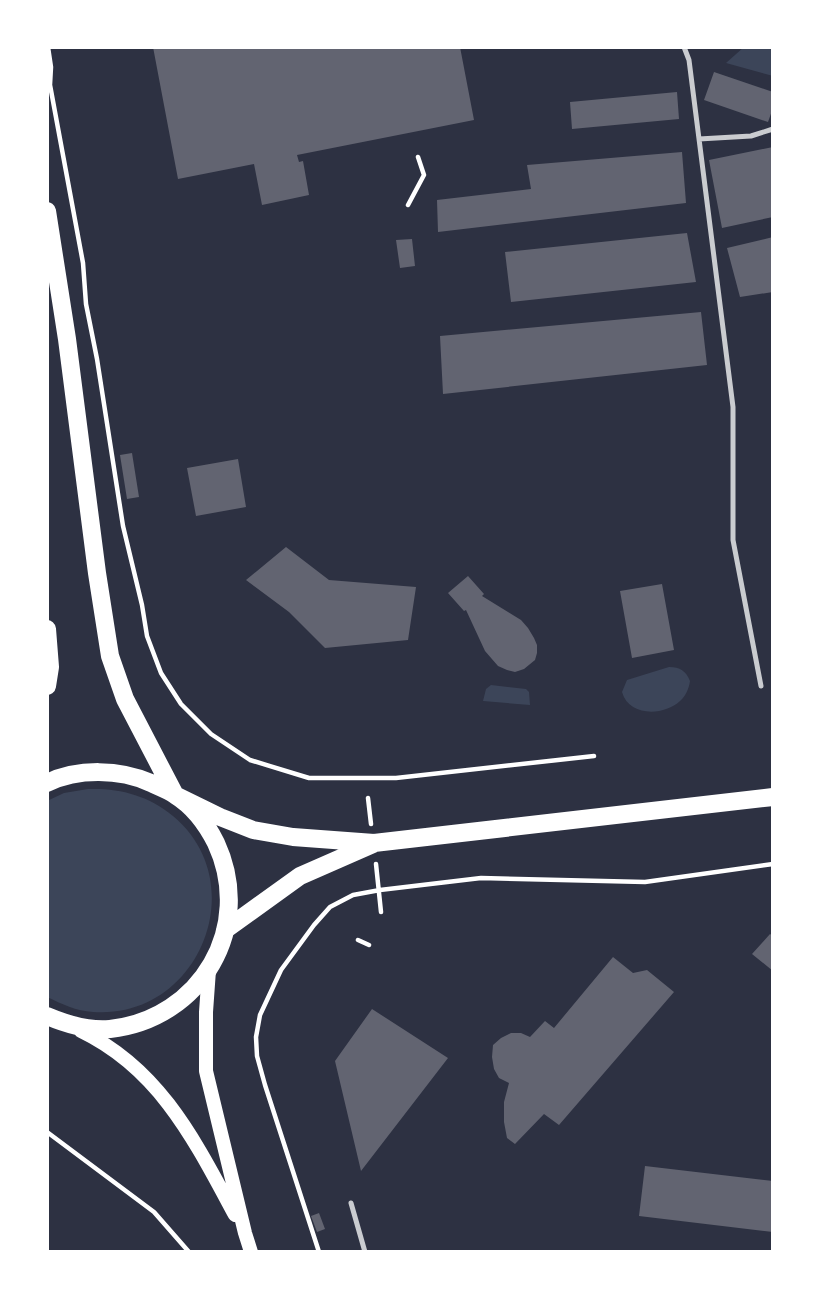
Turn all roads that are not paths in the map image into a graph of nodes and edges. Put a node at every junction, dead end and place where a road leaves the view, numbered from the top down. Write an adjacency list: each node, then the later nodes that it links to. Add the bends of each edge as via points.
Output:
1 (684, 47): 3 (lane)
2 (773, 129): 3 (lane, via 751,136)
3 (699, 139): 7 (lane, via 733,407 733,540)
4 (47, 211): 9 (main road, via 110,656 125,699)
5 (47, 629): 6 (main road)
6 (47, 686)
7 (761, 686)
8 (47, 783): 9 (main road, via 101,772 141,779)
9 (175, 795): 11 (main road, via 253,830); 12 (main road, via 203,821 221,855 229,891)
10 (773, 797): 11 (main road)
11 (374, 843): 12 (main road, via 300,876)
12 (225, 930): 13 (main road)
13 (209, 970): 15 (main road, via 183,999 147,1020 107,1029); 17 (main road, via 206,1071)
14 (47, 1016): 15 (main road)
15 (67, 1024): 17 (main road, via 118,1052 155,1086 196,1142)
16 (351, 1203): 19 (lane)
17 (245, 1233): 18 (main road)
18 (251, 1252)
19 (365, 1252)

